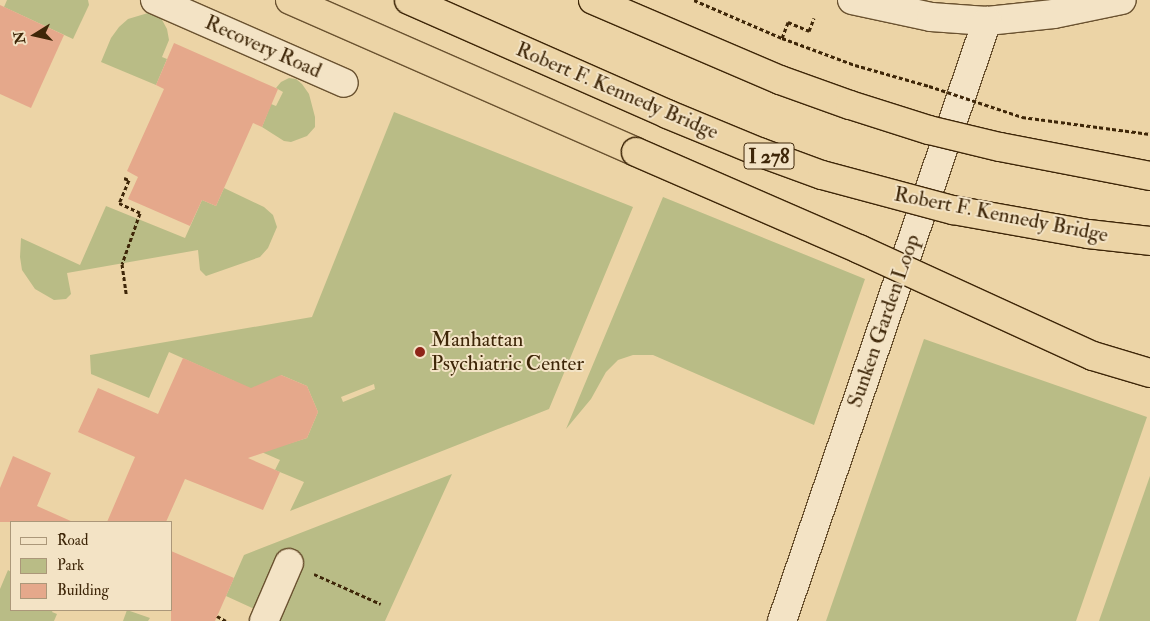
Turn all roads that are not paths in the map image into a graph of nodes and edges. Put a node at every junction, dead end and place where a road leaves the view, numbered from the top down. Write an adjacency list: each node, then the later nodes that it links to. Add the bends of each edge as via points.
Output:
1 (155, 0): 8 (street, Recovery Road)
2 (290, 0): 11 (highway, bridge, via 841,241 1093,356)
3 (409, 0): 10 (highway, Robert F. Kennedy Bridge / I 278, bridge, via 667,114 822,175 953,210 1079,233)
4 (594, 0): 9 (highway, bridge, via 780,80 850,105 991,145)
5 (852, 0): 7 (street, via 921,16)
6 (1122, 0): 7 (street, via 1054,14)
7 (987, 21): 14 (street, Sunken Garden Loop)
8 (344, 83)
9 (1150, 176)
10 (1150, 241)
11 (1150, 373)
12 (300, 568): 13 (street)
13 (264, 621)
14 (782, 621)

